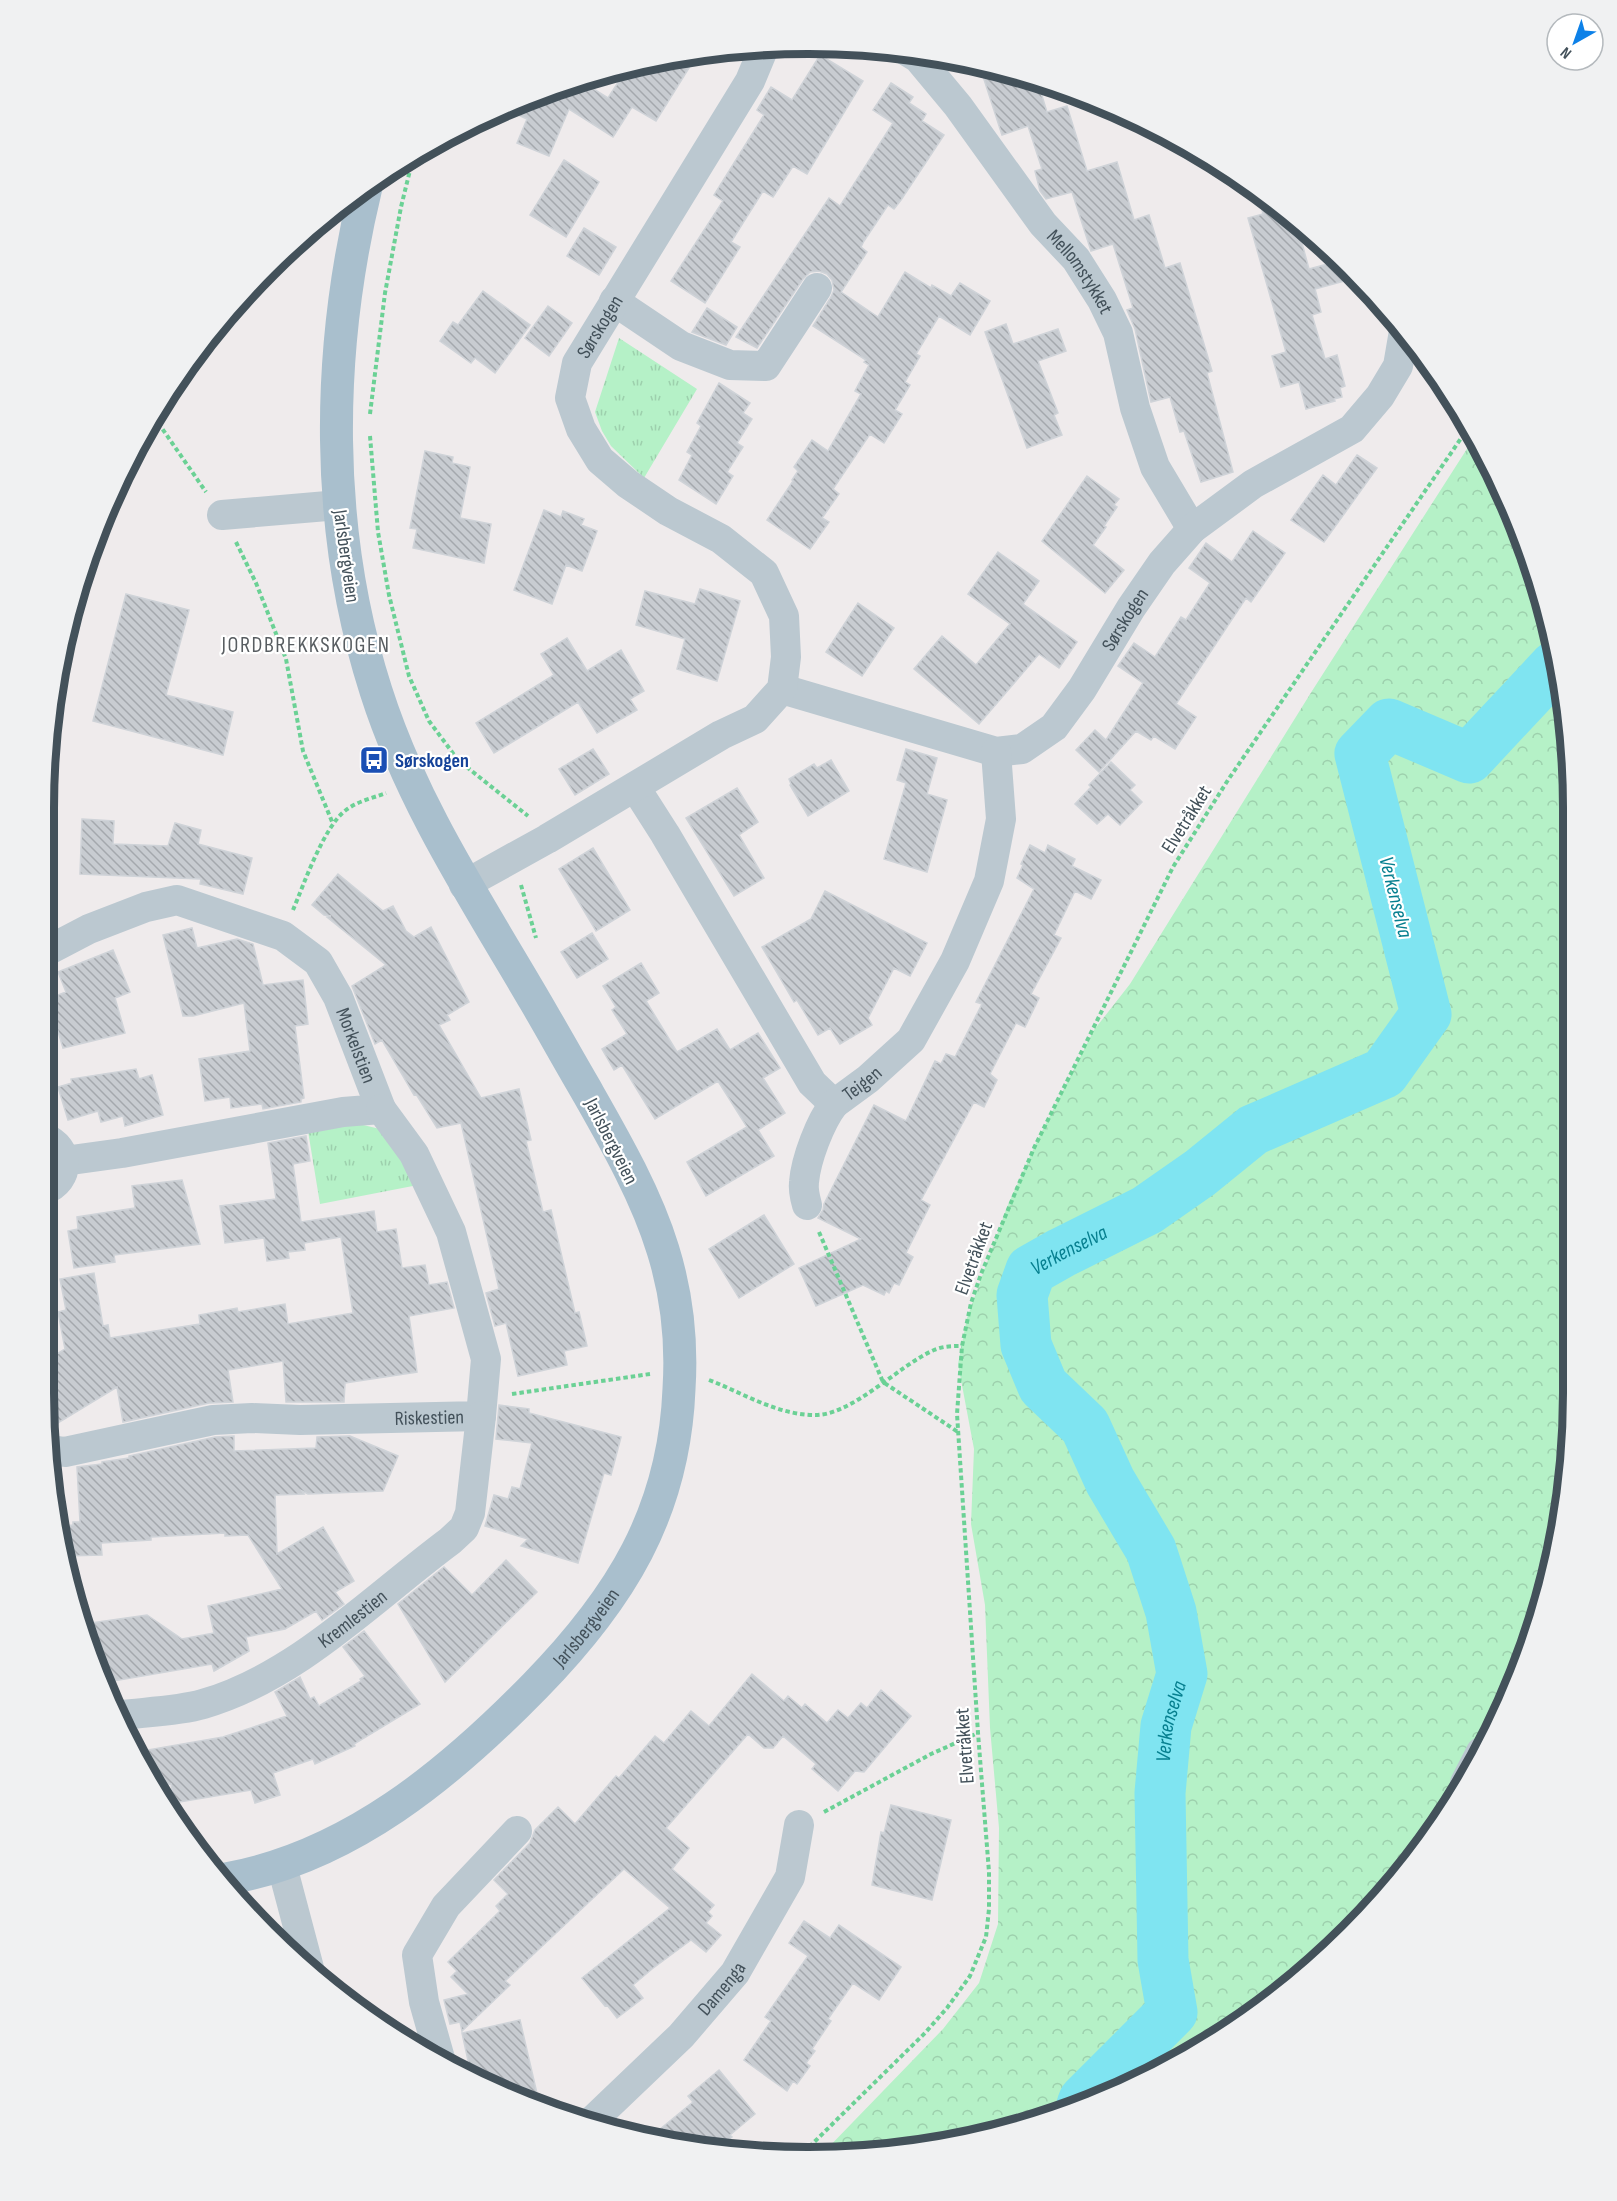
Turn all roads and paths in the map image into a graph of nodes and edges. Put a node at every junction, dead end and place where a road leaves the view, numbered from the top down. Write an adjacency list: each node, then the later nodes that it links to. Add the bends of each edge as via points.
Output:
1 (760, 56): 6 (street, Sørskogen, via 750,81)
2 (922, 62): 14 (street, Mellomstykket, via 1043,224 1076,259 1102,300 1118,333 1135,408 1155,467)
3 (410, 168): 8 (path, via 384,293)
4 (364, 199): 12 (main road, Jarlsbergveien, via 350,268 340,356 335,451)
5 (817, 288): 6 (street, via 766,366 730,364 681,346)
6 (614, 301): 15 (street, Sørskogen, via 577,363 570,398 581,429 600,460 628,484 721,539 764,573 784,616 786,657)
7 (1402, 343): 14 (street, Sørskogen, via 1398,366 1380,396 1352,429 1253,484)
8 (370, 416)
9 (159, 424): 13 (path)
10 (369, 427): 20 (path, via 378,532 409,676 429,721 458,760 526,814)
11 (1464, 434): 32 (path, Elvetråkket, via 1173,867 1034,1148 981,1274)
12 (339, 505): 13 (street); 17 (main road, Jarlsbergveien, via 350,590 364,650 389,731)
13 (222, 515): 19 (path, via 256,583 286,659 303,751)
14 (1192, 529): 16 (street, Sørskogen, via 1155,572 1054,727 1022,749)
15 (782, 689): 16 (street, Sørskogen); 18 (street, via 755,719)
16 (996, 752): 26 (street, Teigen, via 1000,819 989,881 955,961 911,1040)
17 (411, 784): 19 (path, via 345,810); 22 (main road, Jarlsbergveien)
18 (635, 787): 20 (street); 26 (street, Teigen, via 812,1083)
19 (333, 824): 23 (path)
20 (548, 839): 21 (street)
21 (513, 858): 22 (street); 24 (path)
22 (464, 885): 43 (main road, Jarlsbergveien, via 595,1107 663,1250 681,1340 677,1434 668,1474 645,1538 599,1612 549,1671 477,1743 430,1782 354,1832)
23 (283, 936): 25 (street, Morkelstien, via 177,900 99,926); 27 (street, Morkelstien, via 318,962 338,997)
24 (538, 945)
25 (54, 948)
26 (834, 1104): 31 (street, via 825,1115 808,1166 804,1182)
27 (381, 1109): 29 (street, Morkelstien, via 343,1112); 36 (street, Riskestien, via 414,1154 451,1232 486,1359)
28 (54, 1144): 29 (street)
29 (64, 1161): 30 (street, via 62,1176)
30 (54, 1185)
31 (807, 1205): 35 (path)
32 (962, 1346): 35 (path, via 934,1350); 37 (path, Elvetråkket)
33 (651, 1374): 36 (path)
34 (704, 1378): 35 (path, via 773,1408 817,1416 840,1409)
35 (883, 1382): 37 (path)
36 (483, 1407): 38 (street, Riskestien, via 300,1420 213,1420); 39 (street, Kremlestien, via 470,1513 464,1528 450,1541 300,1657 268,1676 201,1705)
37 (958, 1433): 40 (path, Elvetråkket)
38 (57, 1451)
39 (127, 1714)
40 (978, 1733): 41 (path); 48 (path, Elvetråkket, via 989,1872 986,1937 979,1957 959,1993 924,2033)
41 (799, 1825): 47 (street, Damenga, via 790,1877 735,1973 681,2036)
42 (517, 1831): 46 (street, via 446,1906 417,1954 424,2002)
43 (282, 1866): 44 (main road, Jarlsbergveien); 45 (street)
44 (231, 1878)
45 (306, 1955)
46 (437, 2049)
47 (597, 2116)
48 (809, 2147)

